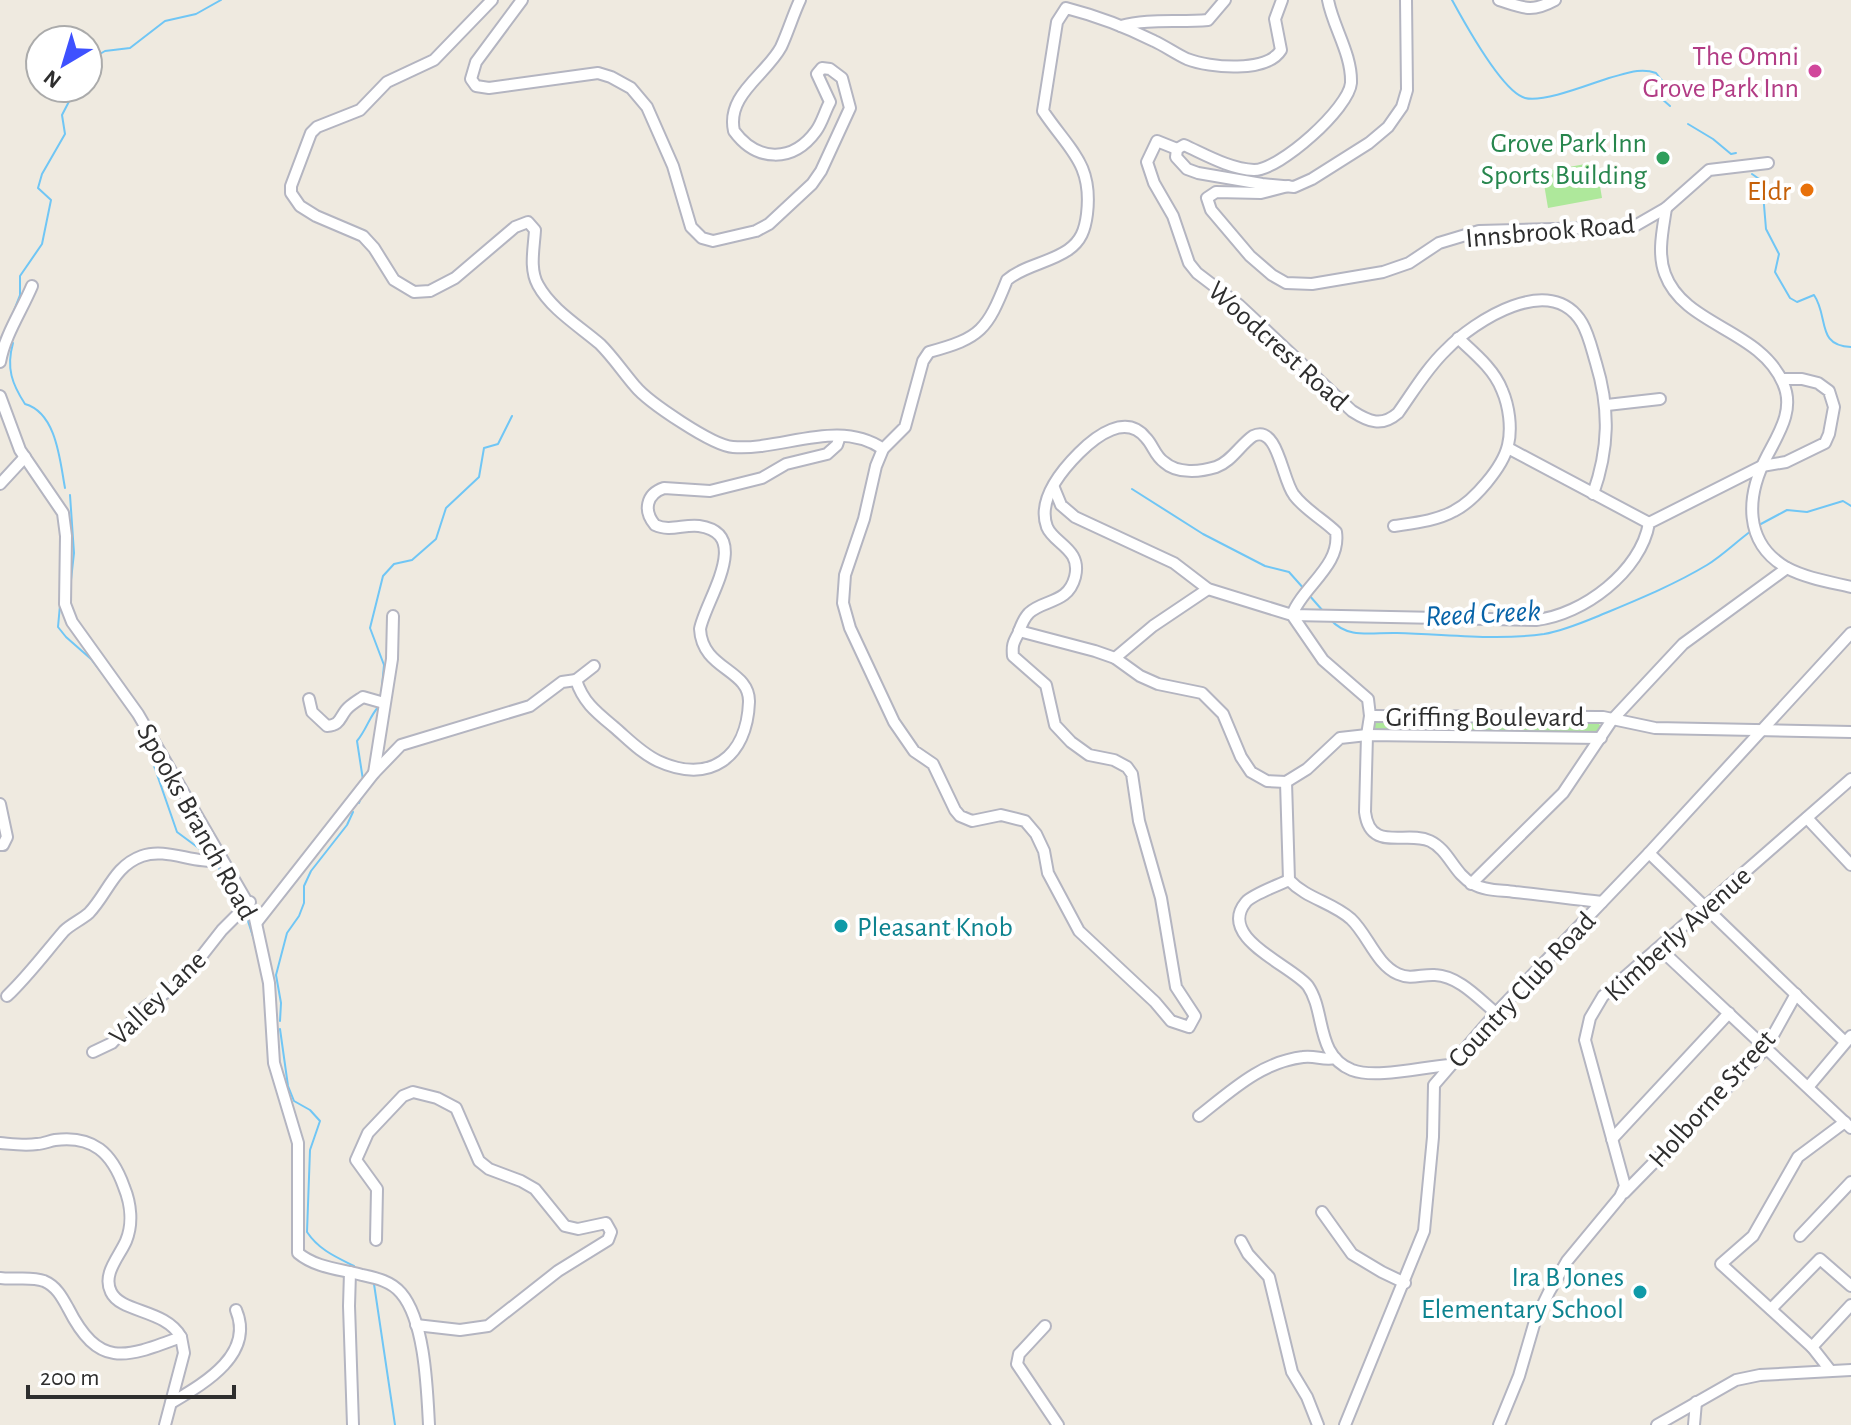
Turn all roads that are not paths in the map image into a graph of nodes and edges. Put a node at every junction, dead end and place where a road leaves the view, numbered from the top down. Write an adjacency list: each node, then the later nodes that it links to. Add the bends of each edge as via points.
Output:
1 (492, 0): 22 (street, via 434,60 387,82 360,110 326,121 311,133 291,186 294,200 316,216 363,236 394,280 414,292 430,291 455,278 528,222 535,230 533,274 539,287 608,352 645,396 731,447)
2 (522, 0): 3 (street, via 476,62 471,79 476,86 598,73 631,88 647,107 673,166 691,227 713,241 756,231 783,213 821,171 850,108 842,78 822,68 817,74 830,102 803,144 769,156 751,150 734,131 739,100 780,47)
3 (800, 0)
4 (1225, 0): 10 (street, via 1208,20)
5 (1282, 0): 10 (street, via 1275,19 1281,50 1265,64 1214,65 1188,59)
6 (1328, 0): 11 (street, via 1351,88 1325,123 1292,154 1257,170 1234,167 1184,145)
7 (1406, 0): 13 (street, via 1407,90 1402,107 1369,143 1312,179)
8 (1499, 0): 9 (street, via 1537,10)
9 (1555, 0)
10 (1121, 26): 24 (street, via 1066,8 1057,22 1043,111 1085,170 1089,191 1078,243 1007,280 975,335 929,352 905,427)
11 (1177, 149): 13 (street, via 1176,157 1187,169); 16 (street, Woodcrest Road, via 1157,141 1147,162 1189,263 1352,411 1367,420 1389,421)
12 (1768, 163): 14 (street, Innsbrook Road, via 1709,170)
13 (1288, 186): 14 (street, Innsbrook Road, via 1261,193 1216,192 1207,198 1250,256 1286,283 1383,272 1439,243 1479,231 1633,227)
14 (1666, 208): 18 (street, via 1664,272 1678,297 1762,351)
15 (32, 286): 17 (street, via 7,335)
16 (1458, 338): 21 (street, Woodcrest Road, via 1481,320 1515,305 1557,303 1582,323); 23 (street, via 1502,389)
17 (0, 362)
18 (1782, 379): 26 (street, via 1788,407); 26 (street, via 1818,383 1829,391 1834,407 1829,434 1825,443 1786,462)
19 (0, 396): 25 (street, Spooks Branch Road)
20 (1660, 399): 21 (street)
21 (1607, 405): 29 (street, Woodcrest Road, via 1604,456)
22 (840, 436): 24 (street, via 864,438); 41 (street, via 827,454 786,464 766,477 710,491 664,488 648,501 655,525 707,528 726,551 700,629 709,656 740,680 748,694 741,740 731,756 695,769 658,761 590,707)
23 (1508, 448): 29 (street); 31 (street, via 1467,503 1444,516)
24 (883, 449): 37 (street, via 842,589 850,628 885,705 908,745 933,764 960,816 972,821 1010,815 1025,821 1079,931 1171,1021 1189,1027 1195,1016 1176,987 1132,774 1114,760 1079,750 1055,725 1046,685 1013,656 1011,645)
25 (25, 457): 27 (street); 57 (street, Spooks Branch Road, via 63,513 65,604 72,622 138,714)
26 (1762, 466): 30 (street); 32 (street, via 1753,489 1754,530)
27 (0, 484)
28 (1054, 488): 34 (street, via 1061,505 1075,517 1174,563); 35 (street, via 1059,474 1081,450 1118,426 1134,428 1163,462 1189,471 1219,466 1253,436 1267,435 1294,496 1336,532 1338,544); 37 (street, via 1044,510 1047,527 1069,548 1074,581 1062,597 1032,610)
29 (1593, 494): 30 (street)
30 (1649, 523): 35 (street, via 1632,559 1612,583 1554,618)
31 (1394, 526)
32 (1787, 568): 33 (street); 45 (street, via 1683,644)
33 (1851, 587)
34 (1208, 589): 35 (street); 39 (street)
35 (1292, 615): 44 (street, via 1323,660 1368,699)
36 (393, 616): 43 (street)
37 (1019, 631): 39 (street)
38 (1851, 633): 46 (street, Country Club Road)
39 (1115, 658): 52 (street, via 1158,684 1202,693 1223,714 1251,772 1267,781)
40 (594, 666): 41 (street)
41 (576, 680): 50 (street, via 562,682 530,706 401,745)
42 (309, 699): 43 (street, via 312,712 327,726 341,720 363,697)
43 (384, 703): 50 (street)
44 (1370, 716): 45 (street, Griffing Boulevard); 48 (street, Griffing Boulevard)
45 (1612, 720): 46 (street, Griffing Boulevard, via 1655,728); 49 (street)
46 (1762, 731): 47 (street, Griffing Boulevard); 56 (street, Country Club Road)
47 (1851, 732)
48 (1367, 735): 49 (street, Griffing Boulevard); 52 (street, via 1340,738); 60 (street, via 1366,822 1382,837 1434,843)
49 (1601, 738): 60 (street, via 1563,793)
50 (374, 773): 64 (street)
51 (1851, 779): 54 (street, Kimberly Avenue)
52 (1286, 782): 59 (street)
53 (0, 804): 55 (street, via 7,837)
54 (1807, 818): 58 (street); 63 (street, Kimberly Avenue)
55 (0, 845)
56 (1649, 853): 62 (street, Country Club Road); 63 (street)
57 (221, 860): 61 (street, Spooks Branch Road); 67 (street, via 145,854 132,861)
58 (1851, 865)
59 (1289, 880): 68 (street, via 1353,921 1396,973 1449,978); 73 (street, via 1248,900 1241,924 1259,952 1308,987 1322,1037)
60 (1471, 884): 62 (street)
61 (250, 902): 64 (street, Spooks Branch Road); 72 (street, Valley Lane, via 182,981 144,1008 112,1043)
62 (1602, 902): 68 (street, Country Club Road)
63 (1704, 906): 65 (street, Kimberly Avenue); 66 (street)
64 (257, 922): 86 (street, Spooks Branch Road, via 269,983 274,1063 298,1143 298,1253 314,1264)
65 (1659, 948): 69 (street); 78 (street, Kimberly Avenue, via 1603,996 1590,1018 1585,1040)
66 (1796, 994): 70 (street); 71 (street, Holborne Street)
67 (7, 996)
68 (1496, 1013): 74 (street, Country Club Road)
69 (1729, 1013): 71 (street); 78 (street)
70 (1848, 1039): 75 (street)
71 (1766, 1048): 75 (street); 81 (street, Holborne Street)
72 (93, 1052)
73 (1335, 1058): 74 (street, via 1353,1070 1371,1073); 76 (street, via 1302,1057 1255,1073)
74 (1449, 1065): 88 (street, Country Club Road, via 1434,1085 1424,1231)
75 (1809, 1086): 77 (street)
76 (1199, 1116)
77 (1848, 1125): 91 (street, via 1798,1157 1753,1236 1721,1264)
78 (1612, 1139): 81 (street, Kimberly Avenue, via 1624,1174)
79 (0, 1143): 95 (street, via 85,1141 102,1149 119,1172 130,1211 130,1230 107,1279 109,1290 116,1300 159,1316)
80 (1851, 1182): 83 (street)
81 (1620, 1197): 107 (street, via 1567,1261 1549,1292)
82 (1322, 1212): 88 (street, via 1352,1254)
83 (1800, 1236)
84 (376, 1240): 93 (street, via 377,1189 356,1160 368,1133 413,1092 456,1108 479,1161 535,1189 565,1226 606,1223 611,1232 608,1240 488,1326 460,1330)
85 (1241, 1241): 105 (street, via 1269,1277 1292,1372)
86 (350, 1272): 93 (street, Spooks Branch Road, via 383,1280 400,1291); 102 (street)
87 (0, 1278): 95 (street, via 34,1279 56,1289 83,1336 99,1349 133,1353)
88 (1405, 1283): 106 (street, Country Club Road)
89 (1851, 1286): 91 (street, via 1820,1259)
90 (1851, 1305): 96 (street)
91 (1771, 1309): 96 (street)
92 (236, 1310): 100 (street, via 241,1331 231,1357 212,1377)
93 (416, 1325): 103 (street, Spooks Branch Road)
94 (1045, 1326): 104 (street, via 1019,1354 1017,1364)
95 (181, 1337): 100 (street, via 184,1353)
96 (1812, 1347): 97 (street)
97 (1830, 1370): 98 (street); 99 (street, via 1736,1380)
98 (1851, 1370)
99 (1696, 1402): 108 (street); 109 (street)
100 (171, 1403): 101 (street)
101 (165, 1425)
102 (353, 1425)
103 (429, 1425)
104 (1058, 1425)
105 (1318, 1425)
106 (1345, 1425)
107 (1499, 1425)
108 (1657, 1425)
109 (1694, 1425)

